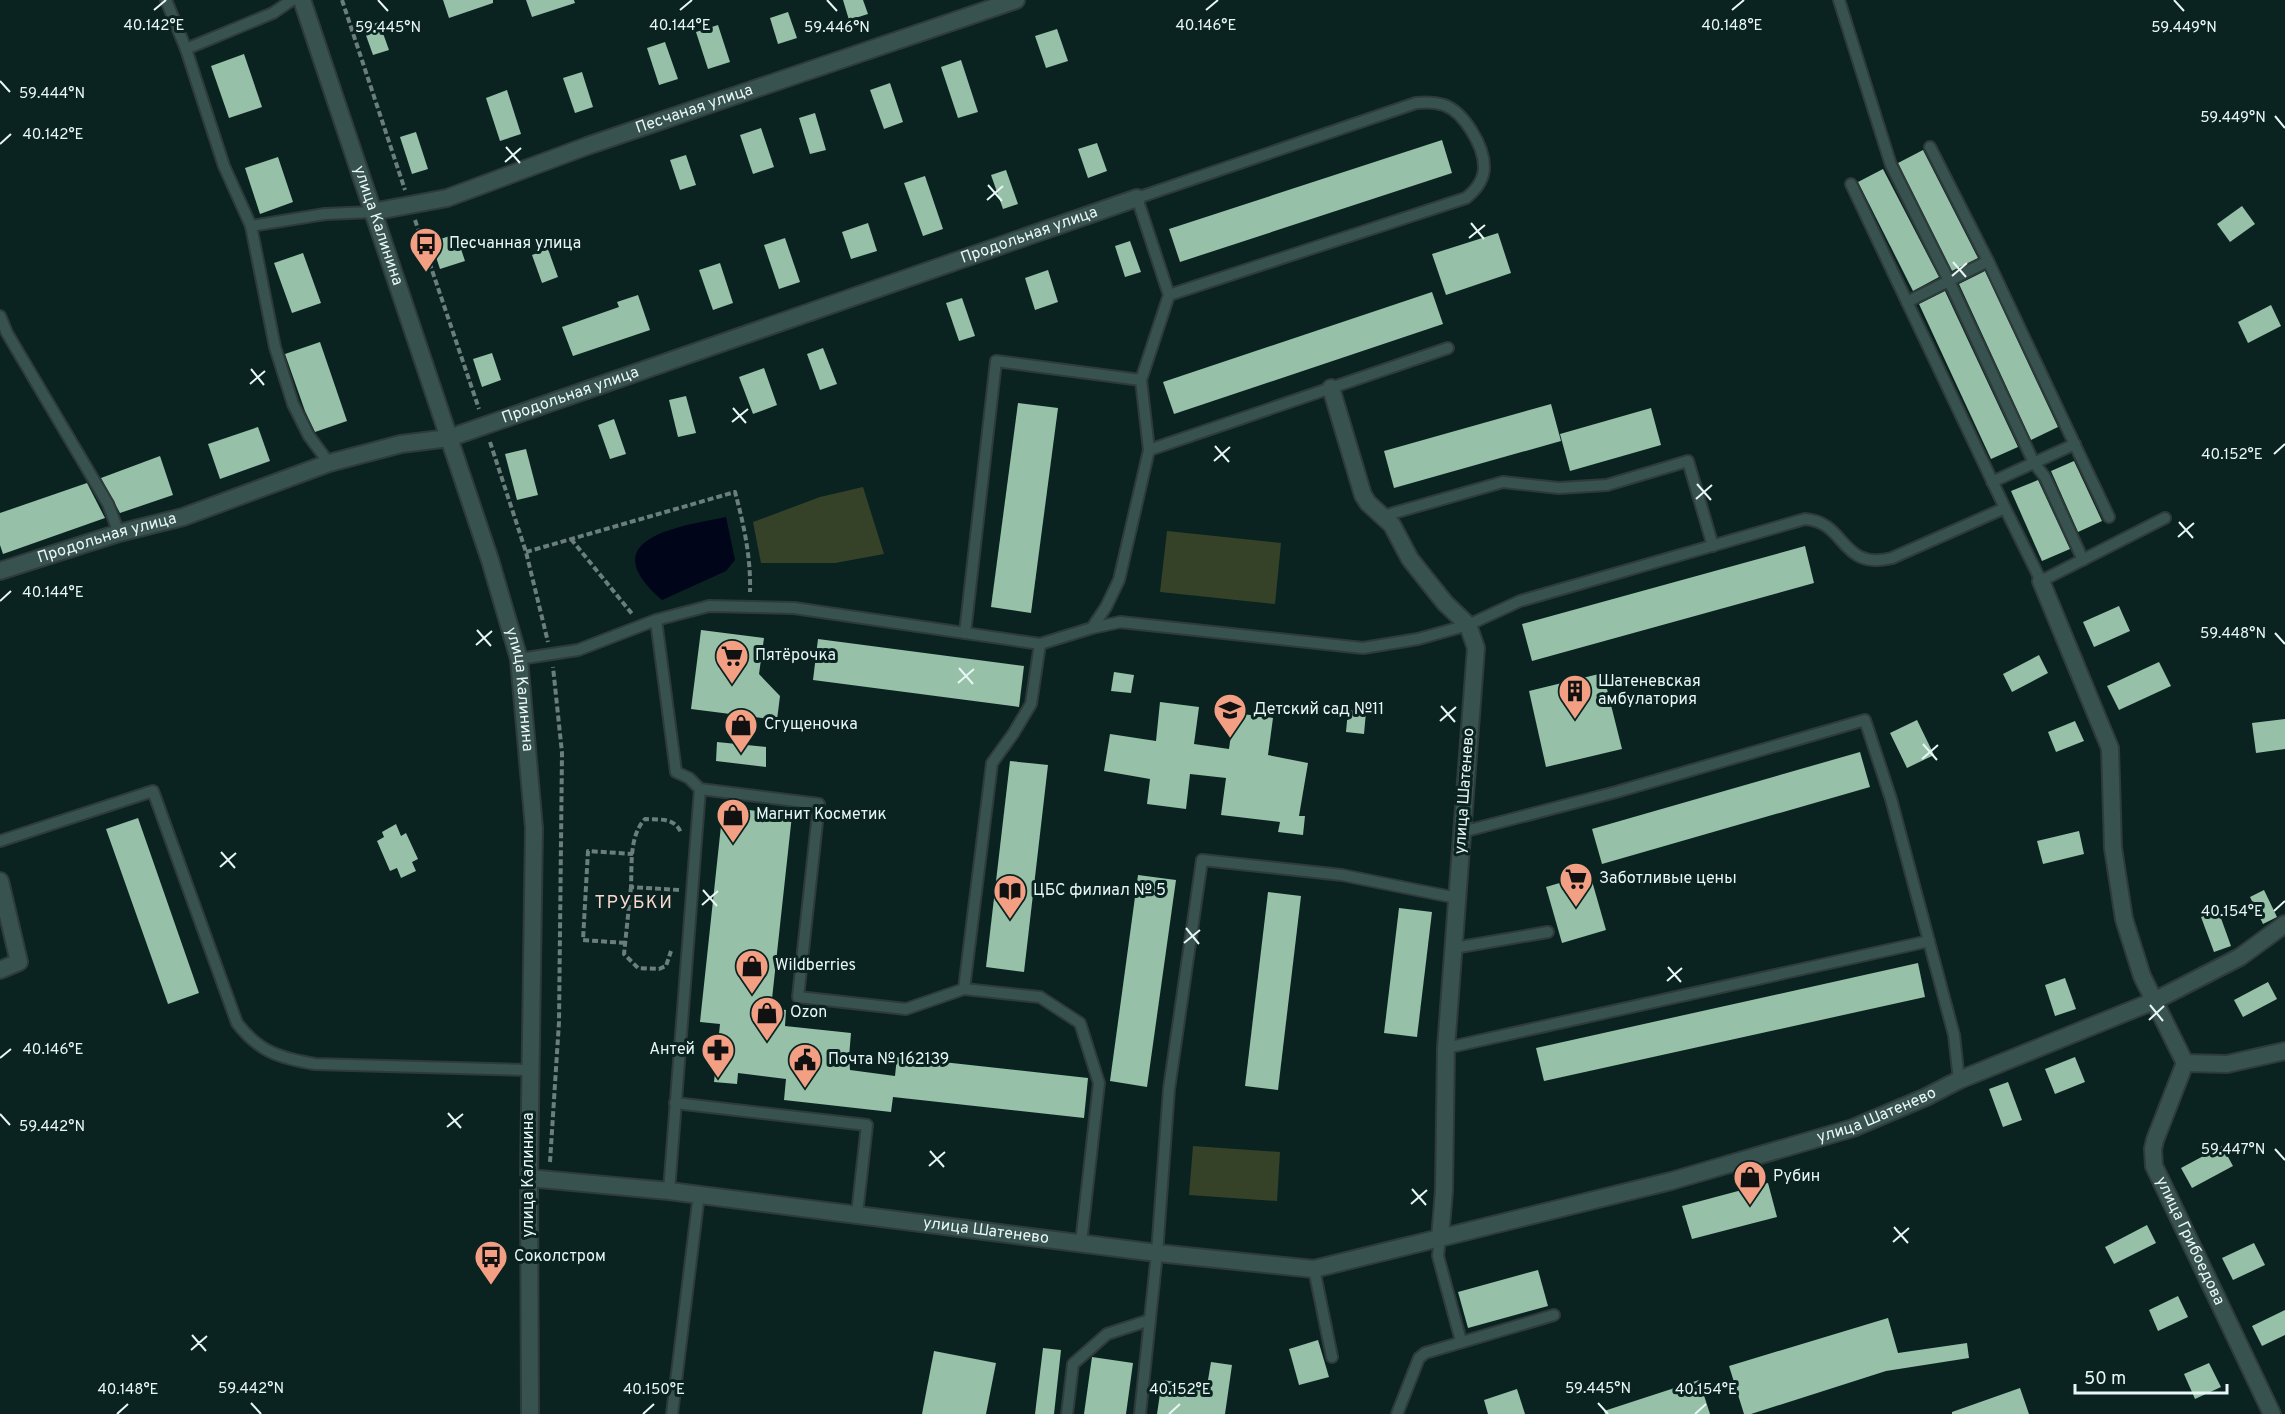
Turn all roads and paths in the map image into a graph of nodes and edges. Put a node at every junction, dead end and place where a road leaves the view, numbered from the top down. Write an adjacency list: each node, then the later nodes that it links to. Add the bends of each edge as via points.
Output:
1 (166, 0): 6 (lane)
2 (292, 0): 6 (lane, via 273,13)
3 (302, 0): 10 (street, улица Калинина)
4 (1016, 0): 10 (street, Песчаная улица, via 587,146 447,198)
5 (1839, 0): 13 (lane, via 1891,165)
6 (186, 49): 11 (lane, via 224,166)
7 (1930, 147): 12 (lane)
8 (1851, 184): 15 (lane)
9 (1137, 198): 14 (lane); 14 (lane, via 1416,103 1445,105 1458,114 1469,126 1482,154 1481,180 1466,198); 20 (street, Продольная улица)
10 (372, 212): 11 (lane, via 325,214); 20 (street, улица Калинина)
11 (251, 226): 23 (lane, via 275,347 293,404 309,436)
12 (1988, 261): 13 (lane); 21 (lane)
13 (1949, 281): 15 (lane); 24 (lane)
14 (1169, 295): 18 (lane)
15 (1907, 302): 25 (lane)
16 (0, 316): 30 (lane, via 108,504)
17 (1448, 348): 19 (lane)
18 (1141, 380): 22 (lane); 42 (lane, via 996,361)
19 (1331, 388): 22 (lane); 27 (street, via 1363,495)
20 (449, 438): 23 (street, Продольная улица, via 401,444); 44 (street, улица Калинина)
21 (2075, 444): 24 (lane); 28 (lane)
22 (1149, 450): 41 (lane, via 1119,580)
23 (329, 463): 30 (street, Продольная улица, via 183,517)
24 (2034, 463): 25 (lane); 34 (lane, via 2045,477)
25 (1992, 482): 26 (lane)
26 (2005, 508): 32 (lane, via 1881,561 1856,554 1818,520 1805,519); 36 (lane)
27 (1383, 516): 32 (lane, via 1503,482 1559,488 1607,485 1688,461); 39 (street, via 1444,603)
28 (2109, 517)
29 (2165, 518): 34 (lane)
30 (119, 533): 35 (street, Продольная улица)
31 (571, 539): 33 (path); 37 (path, via 735,492 751,568); 40 (path)
32 (1713, 546): 39 (lane, via 1520,602)
33 (526, 552)
34 (2083, 560): 36 (lane)
35 (0, 571)
36 (2041, 581): 65 (street, via 2110,748 2113,848 2124,920)
37 (750, 607): 38 (lane, via 709,606); 42 (lane, via 794,608)
38 (657, 620): 40 (lane); 45 (lane, via 676,772)
39 (1468, 625): 41 (lane, via 1363,648 1120,622); 46 (street, улица Шатенево, via 1476,648)
40 (642, 626): 44 (lane, via 579,650)
41 (1092, 628): 43 (lane)
42 (965, 633): 43 (lane)
43 (1040, 644): 64 (lane, via 1031,704 992,764)
44 (519, 658): 69 (street, улица Калинина, via 534,828)
45 (700, 789): 54 (lane); 64 (lane, via 819,804 798,997 906,1009)
46 (1462, 832): 55 (street, улица Шатенево); 60 (lane, via 1865,720)
47 (0, 841): 69 (lane, via 153,791 237,1023 249,1038 267,1051 315,1064)
48 (680, 843): 49 (path, via 677,825 645,819 635,836)
49 (633, 854): 52 (path); 61 (path, via 588,851 583,940)
50 (678, 878): 53 (path)
51 (0, 881): 63 (street, via 19,962)
52 (631, 887): 53 (path); 61 (path)
53 (677, 890): 54 (path); 56 (path)
54 (692, 891): 71 (lane)
55 (1457, 898): 62 (street, улица Шатенево); 78 (lane, via 1342,875 1202,860 1169,1089)
56 (676, 900)
57 (2285, 924): 65 (street, улица Шатенево, via 2240,957)
58 (1548, 932): 62 (lane)
59 (672, 940): 61 (path, via 666,966 659,969 638,968 631,963 624,954)
60 (1929, 941): 66 (lane); 70 (lane, via 1954,1035)
61 (625, 943)
62 (1454, 948): 66 (street, улица Шатенево)
63 (0, 970)
64 (964, 989): 77 (lane, via 1040,997 1080,1023 1099,1083)
65 (2154, 1001): 68 (street); 70 (street, улица Шатенево)
66 (1446, 1048): 76 (street, улица Шатенево)
67 (2285, 1052): 68 (street, via 2227,1064)
68 (2185, 1063): 89 (street, улица Грибоедова, via 2155,1140 2154,1166)
69 (530, 1070): 72 (street, улица Калинина)
70 (1959, 1080): 76 (street, улица Шатенево, via 1853,1128 1671,1181)
71 (675, 1103): 73 (lane); 75 (lane, via 867,1125)
72 (529, 1178): 73 (street, улица Шатенево); 84 (street, улица Калинина)
73 (669, 1191): 74 (street, улица Шатенево)
74 (699, 1194): 75 (street, улица Шатенево); 85 (lane)
75 (857, 1214): 77 (street, улица Шатенево)
76 (1440, 1239): 79 (street, улица Шатенево); 82 (lane, via 1438,1256)
77 (1081, 1243): 78 (street, улица Шатенево)
78 (1156, 1253): 79 (street, улица Шатенево); 81 (lane)
79 (1314, 1269): 83 (lane)
80 (1554, 1315): 82 (lane)
81 (1150, 1320): 86 (lane, via 1107,1334 1073,1364); 87 (lane)
82 (1461, 1341): 88 (lane, via 1419,1358)
83 (1332, 1357)
84 (530, 1414)
85 (672, 1414)
86 (1067, 1414)
87 (1140, 1414)
88 (1397, 1414)
89 (2272, 1414)

